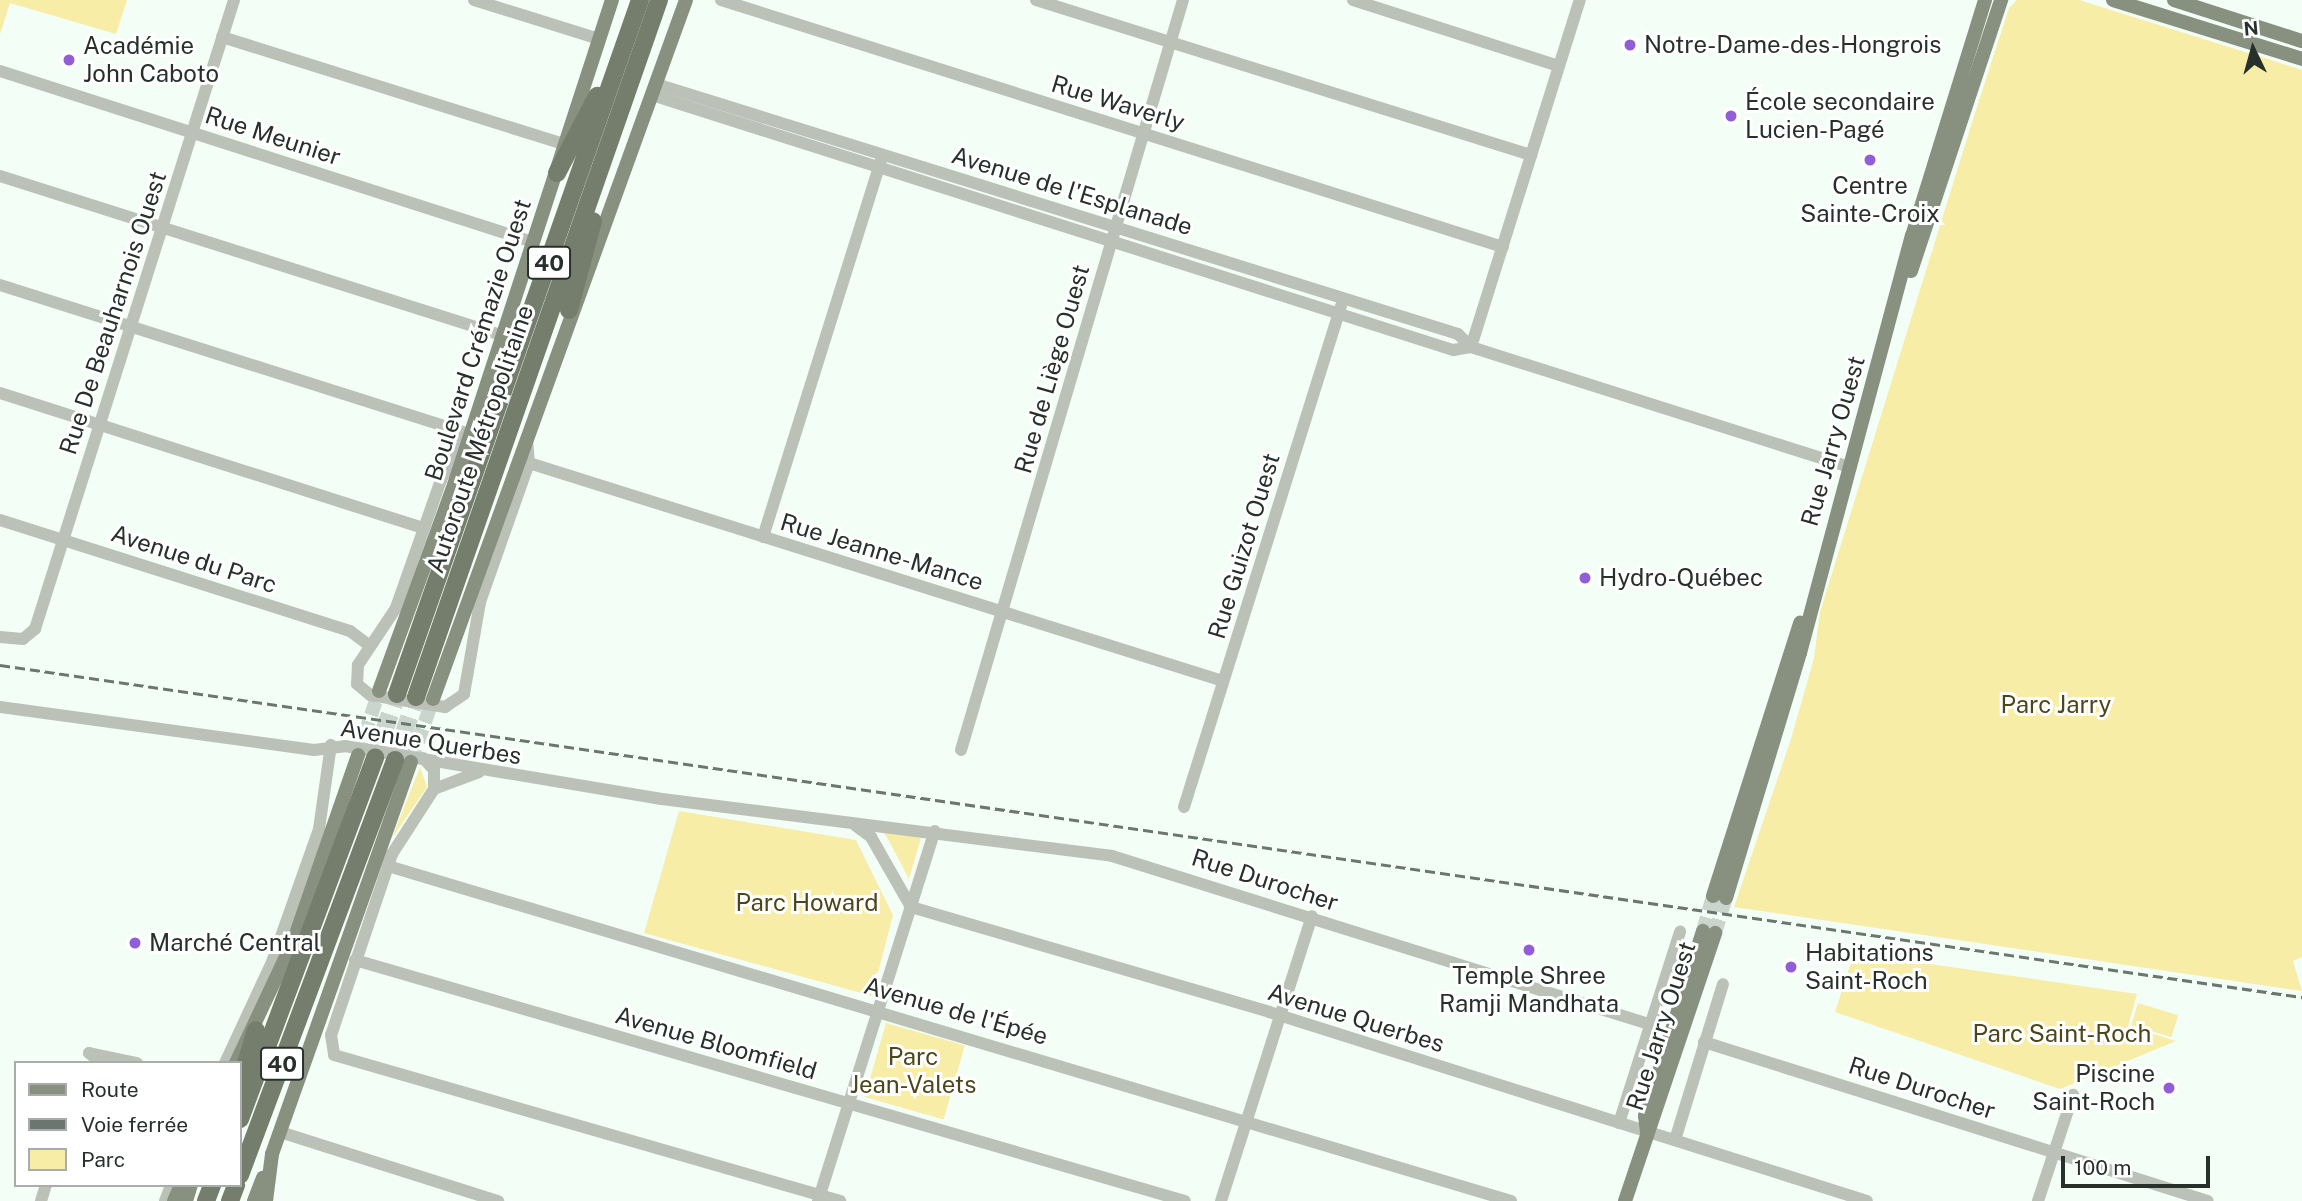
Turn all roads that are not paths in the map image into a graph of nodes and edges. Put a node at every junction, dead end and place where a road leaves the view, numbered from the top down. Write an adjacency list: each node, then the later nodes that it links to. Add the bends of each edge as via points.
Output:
1 (234, 0): 17 (street, Rue De Beauharnois Ouest)
2 (474, 0): 18 (street)
3 (612, 0): 18 (main road, Boulevard Crémazie Ouest)
4 (640, 0): 16 (highway, Autoroute Métropolitaine / 40)
5 (659, 0): 25 (highway, Autoroute Métropolitaine / 40)
6 (686, 0): 24 (main road)
7 (721, 0): 27 (street, Rue Waverly)
8 (1036, 0): 20 (street)
9 (1183, 0): 20 (street, Rue de Liège Ouest)
10 (1353, 0): 22 (street)
11 (1580, 0): 22 (street)
12 (1985, 0): 40 (main road, Rue Jarry Ouest, via 1912,236)
13 (2001, 0): 40 (main road, Rue Jarry Ouest, via 1925,241)
14 (2113, 0): 21 (main road)
15 (2174, 0): 19 (main road)
16 (629, 34): 32 (highway); 62 (highway, Autoroute Métropolitaine / 40)
17 (222, 37): 26 (street, Rue De Beauharnois Ouest); 28 (street)
18 (599, 39): 28 (main road, Boulevard Crémazie Ouest)
19 (2302, 41)
20 (1171, 42): 27 (street, Rue de Liège Ouest); 30 (street)
21 (2302, 59)
22 (1559, 66): 30 (street)
23 (0, 71): 26 (street, Rue Meunier)
24 (654, 90): 29 (street, Avenue de l'Esplanade); 31 (street, Avenue de l'Esplanade); 42 (main road, via 596,257)
25 (626, 96): 42 (highway); 63 (highway, Autoroute Métropolitaine / 40)
26 (193, 132): 34 (street, Rue De Beauharnois Ouest); 36 (street, Rue Meunier)
27 (1144, 133): 35 (street, Rue de Liège Ouest); 38 (street, Rue Waverly)
28 (564, 144): 32 (main road, Boulevard Crémazie Ouest)
29 (883, 154): 31 (street); 35 (street, Avenue de l'Esplanade)
30 (1531, 155): 38 (street)
31 (879, 167): 37 (street, Avenue de l'Esplanade); 55 (street)
32 (557, 173): 36 (main road, Boulevard Crémazie Ouest)
33 (0, 176): 34 (street)
34 (162, 227): 44 (street, Rue De Beauharnois Ouest); 45 (street)
35 (1116, 227): 37 (street, Rue de Liège Ouest); 41 (street, Avenue de l'Esplanade)
36 (533, 242): 45 (main road, Boulevard Crémazie Ouest)
37 (1111, 242): 43 (street, Avenue de l'Esplanade); 57 (street, Rue de Liège Ouest)
38 (1503, 247): 46 (street)
39 (0, 285): 44 (street)
40 (1901, 292): 52 (main road, Rue Jarry Ouest)
41 (1344, 299): 43 (street, Rue Guizot Ouest); 46 (street, Avenue de l'Esplanade, via 1458,334)
42 (569, 310): 49 (main road)
43 (1339, 314): 46 (street, Avenue de l'Esplanade, via 1453,350); 60 (street, Rue Guizot Ouest)
44 (131, 327): 48 (street, Rue De Beauharnois Ouest); 50 (street)
45 (501, 335): 50 (main road, Boulevard Crémazie Ouest)
46 (1471, 347): 52 (street, Avenue de l'Esplanade)
47 (0, 393): 48 (street)
48 (99, 424): 54 (street); 56 (street, Rue De Beauharnois Ouest)
49 (526, 431): 51 (street); 63 (main road)
50 (466, 433): 54 (street, Boulevard Crémazie Ouest, via 441,480); 61 (main road, Boulevard Crémazie Ouest, via 454,485)
51 (528, 463): 55 (street, Rue Jeanne-Mance); 63 (street, via 479,607 466,690 458,702)
52 (1850, 467): 75 (main road, Rue Jarry Ouest, via 1809,603 1788,650)
53 (0, 520): 56 (street, Avenue du Parc)
54 (424, 528): 59 (street, Boulevard Crémazie Ouest, via 396,608)
55 (763, 537): 57 (street, Rue Jeanne-Mance)
56 (63, 540): 58 (street, Rue De Beauharnois Ouest, via 28,637); 59 (street, Avenue du Parc, via 347,630)
57 (1002, 612): 60 (street, Rue Jeanne-Mance); 66 (street, Rue de Liège Ouest)
58 (0, 637)
59 (370, 646): 61 (street, Boulevard Crémazie Ouest, via 356,679)
60 (1223, 681): 71 (street, Rue Guizot Ouest)
61 (374, 693): 63 (street)
62 (397, 694)
63 (430, 701)
64 (0, 707): 65 (street, Avenue Querbes, via 314,750)
65 (331, 744): 67 (street, Avenue Querbes); 91 (street, via 316,838 269,971)
66 (961, 750)
67 (361, 753): 68 (street, Avenue Querbes); 87 (main road); 96 (highway, 40)
68 (410, 760): 69 (street, Avenue Querbes); 70 (street, via 434,770); 85 (main road); 104 (highway, 40)
69 (478, 772): 70 (street); 72 (street, Avenue Querbes)
70 (434, 789): 74 (street, via 400,837)
71 (1184, 807)
72 (856, 826): 73 (street, Rue Durocher); 76 (street, via 869,834)
73 (935, 831): 76 (street); 77 (street, Rue Durocher, via 1112,856)
74 (388, 866): 80 (street); 83 (street, Avenue de l'Épée)
75 (1719, 897)
76 (911, 907): 83 (street); 84 (street, Avenue Querbes)
77 (1312, 916): 84 (street); 86 (street, Rue Durocher)
78 (1680, 932): 86 (street, Rue Jarry Ouest)
79 (1709, 932): 100 (main road, Rue Jarry Ouest, via 1657,1119)
80 (355, 960): 82 (street); 95 (street, Avenue Bloomfield)
81 (1723, 984): 88 (street, Rue Jarry Ouest)
82 (346, 987): 85 (street); 105 (street, via 330,1040 334,1055)
83 (878, 1010): 95 (street); 97 (street, Avenue de l'Épée)
84 (1280, 1016): 97 (street); 98 (street, Avenue Querbes)
85 (319, 1021): 99 (main road)
86 (1652, 1025): 98 (street, Rue Jarry Ouest)
87 (256, 1030): 92 (main road); 93 (highway)
88 (1704, 1042): 101 (street, Rue Jarry Ouest); 102 (street, Rue Durocher)
89 (87, 1058): 90 (street)
90 (116, 1061)
91 (226, 1061)
92 (237, 1061)
93 (242, 1077)
94 (2073, 1095): 102 (street)
95 (849, 1103): 105 (street); 110 (street, Avenue Bloomfield)
96 (242, 1113)
97 (1247, 1118): 111 (street); 112 (street, Avenue de l'Épée)
98 (1619, 1122): 100 (street, Avenue Querbes)
99 (280, 1132): 103 (main road); 108 (street)
100 (1647, 1132): 101 (street, Avenue Querbes); 113 (main road, Rue Jarry Ouest)
101 (1675, 1140): 114 (street, Avenue Querbes)
102 (2054, 1152): 115 (street); 116 (street, Rue Durocher)
103 (272, 1154): 106 (main road); 107 (main road)
104 (242, 1170)
105 (819, 1198): 109 (street)
106 (254, 1201)
107 (266, 1201)
108 (498, 1201)
109 (840, 1201)
110 (1185, 1201)
111 (1221, 1201)
112 (1511, 1201)
113 (1625, 1201)
114 (1867, 1201)
115 (2038, 1201)
116 (2208, 1201)

